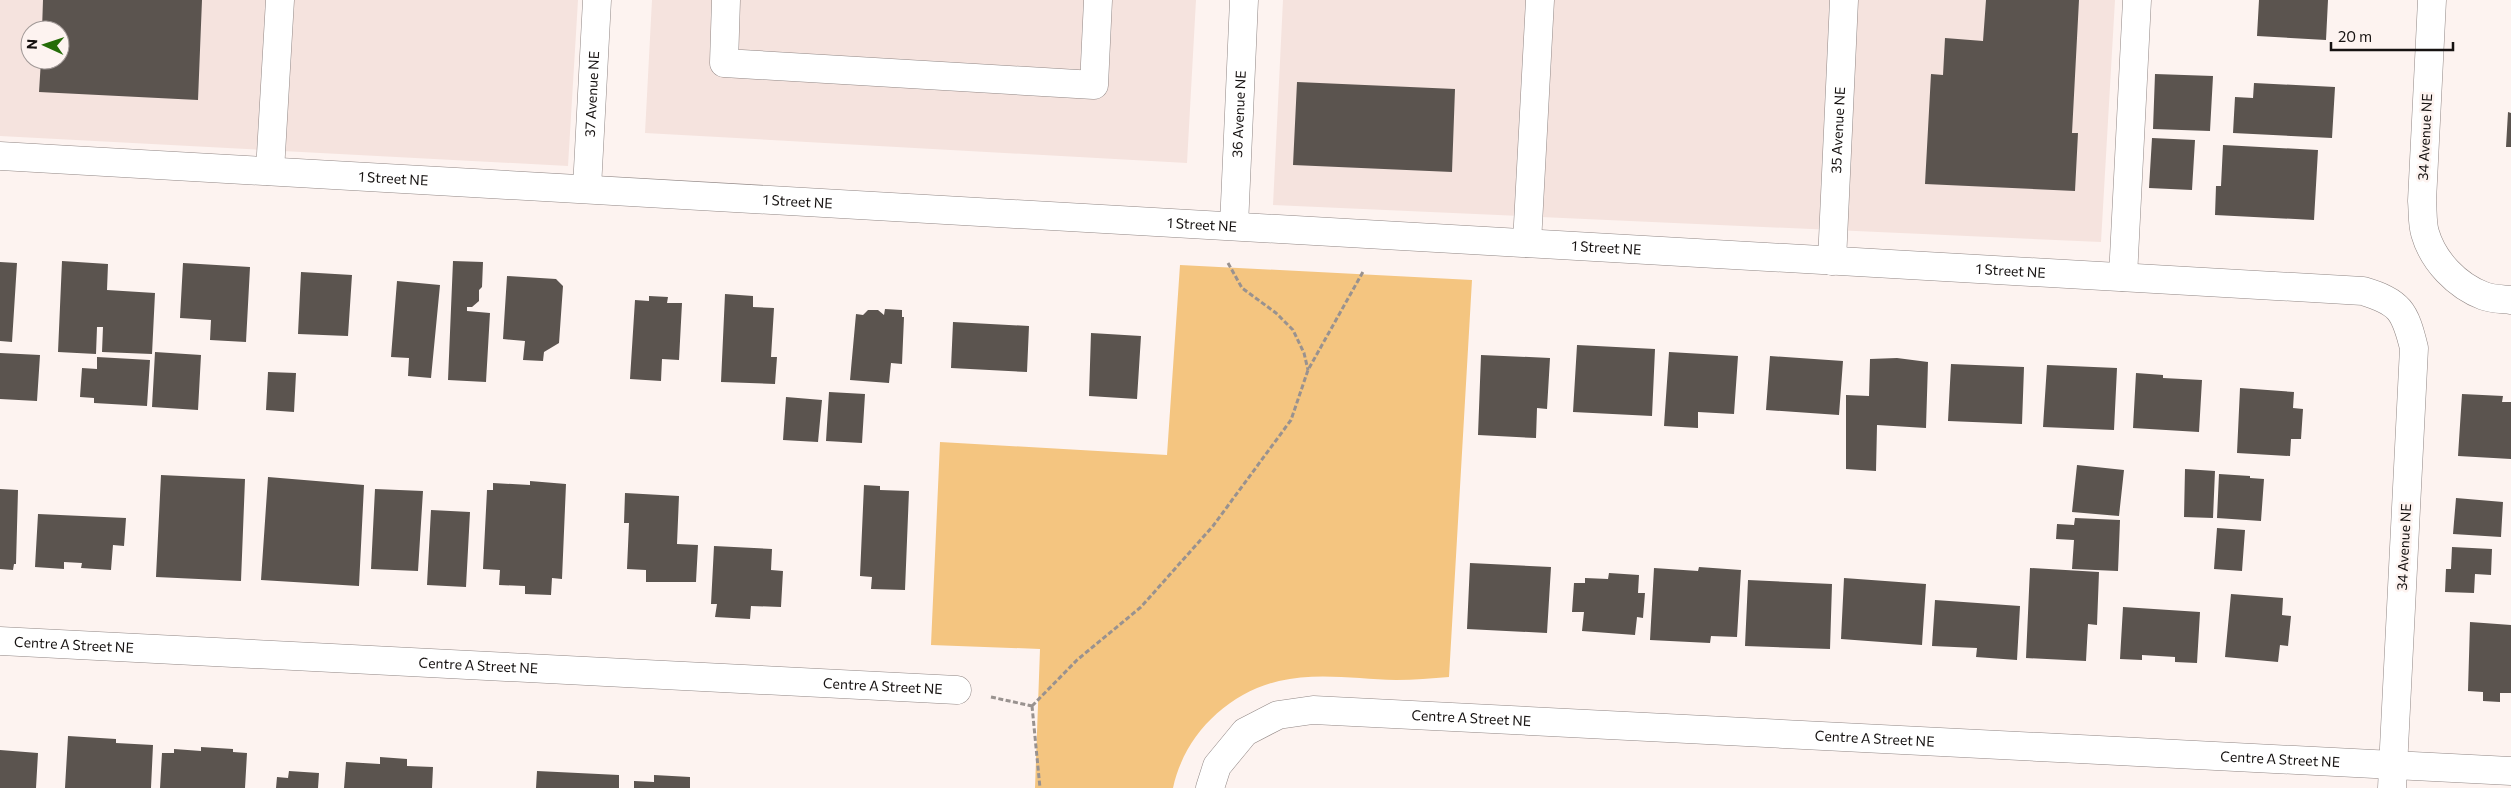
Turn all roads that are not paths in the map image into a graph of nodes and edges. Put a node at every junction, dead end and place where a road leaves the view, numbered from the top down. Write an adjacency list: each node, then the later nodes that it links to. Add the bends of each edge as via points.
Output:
1 (280, 0): 11 (street)
2 (597, 0): 12 (street, 37 Avenue NE)
3 (726, 0): 4 (street, via 724,63 1094,85)
4 (1098, 0)
5 (1244, 0): 13 (street, 36 Avenue NE)
6 (1540, 0): 14 (street)
7 (1844, 0): 15 (street, 35 Avenue NE)
8 (2137, 0): 16 (street)
9 (2432, 0): 17 (street, 34 Avenue NE, via 2422,201 2424,232 2444,268 2463,285 2485,297)
10 (0, 156): 11 (street, 1 Street NE)
11 (270, 170): 12 (street, 1 Street NE)
12 (587, 188): 13 (street, 1 Street NE)
13 (1234, 226): 14 (street, 1 Street NE)
14 (1527, 243): 15 (street, 1 Street NE)
15 (1832, 260): 16 (street, 1 Street NE)
16 (2123, 277): 18 (street, 1 Street NE, via 2363,291 2385,298)
17 (2511, 300)
18 (2399, 308): 22 (street, 34 Avenue NE, via 2414,348)
19 (0, 641): 20 (street, Centre A Street NE)
20 (957, 690)
21 (2511, 771): 22 (street, Centre A Street NE)
22 (2392, 777): 23 (street, Centre A Street NE, via 1313,710 1278,715 1245,732 1217,766)
23 (1210, 788)

